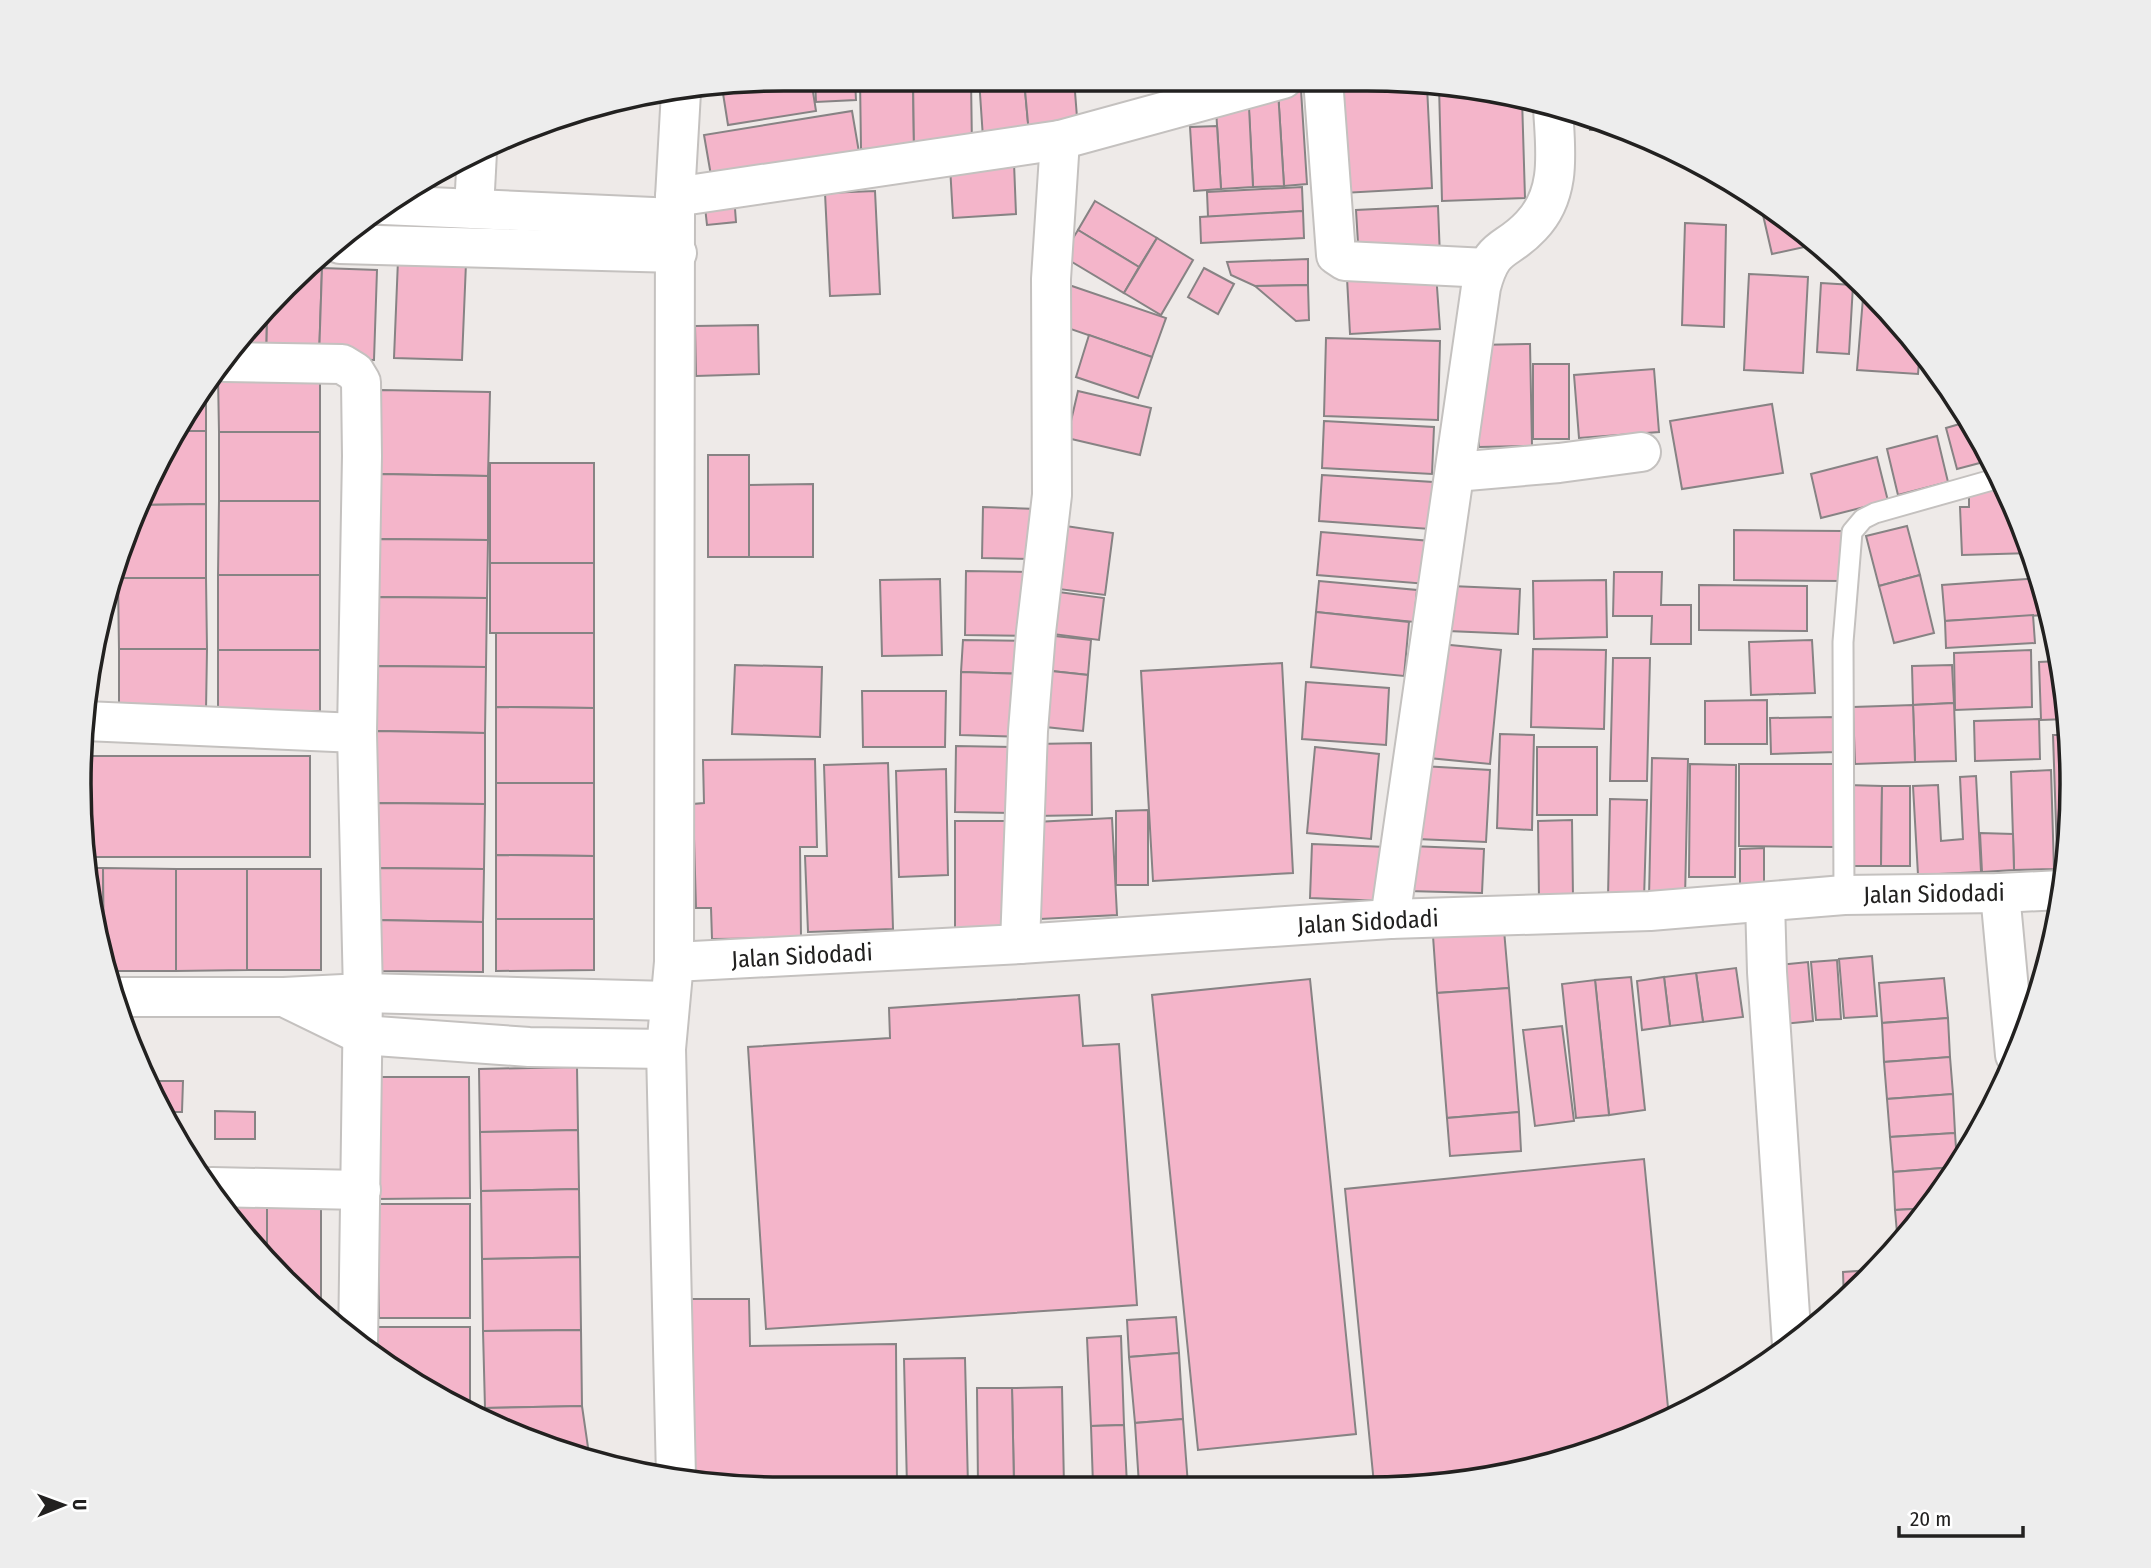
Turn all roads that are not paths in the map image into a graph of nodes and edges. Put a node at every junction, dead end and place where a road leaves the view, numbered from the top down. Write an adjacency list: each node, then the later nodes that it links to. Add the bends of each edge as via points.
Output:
1 (1239, 91): 5 (street)
2 (1324, 91): 11 (street, via 1336,255 1345,261)
3 (681, 99): 9 (street)
4 (1553, 117): 11 (street, via 1556,169 1552,191 1531,226 1495,253)
5 (1060, 140): 9 (street); 23 (street, via 1051,279 1052,495 1029,718)
6 (476, 162): 8 (street)
7 (402, 206): 8 (street)
8 (474, 209): 9 (street)
9 (676, 223): 10 (street); 24 (street)
10 (351, 243)
11 (1487, 268): 14 (street)
12 (234, 362): 17 (street, via 342,365 361,382)
13 (1641, 452): 14 (street)
14 (1455, 471): 22 (street)
15 (1990, 480): 20 (lane, via 1875,513 1852,532 1843,642)
16 (94, 721): 17 (street)
17 (357, 733): 25 (street)
18 (2051, 890): 19 (street, Jalan Sidodadi)
19 (2000, 893): 20 (street, Jalan Sidodadi); 30 (street)
20 (1844, 895): 21 (street, Jalan Sidodadi)
21 (1765, 902): 22 (street, Jalan Sidodadi, via 1650,911); 37 (street)
22 (1390, 919): 23 (street, Jalan Sidodadi)
23 (1020, 944): 24 (street, Jalan Sidodadi)
24 (674, 962): 29 (street)
25 (363, 993): 27 (street); 28 (street); 31 (street)
26 (125, 997): 27 (street)
27 (284, 997): 31 (street)
28 (525, 998): 29 (street); 32 (street)
29 (669, 1001): 33 (street)
30 (2013, 1033)
31 (362, 1035): 32 (street); 35 (street)
32 (529, 1047): 33 (street)
33 (666, 1049): 38 (street)
34 (220, 1186): 35 (street)
35 (361, 1190): 36 (street)
36 (358, 1331)
37 (1791, 1332)
38 (676, 1468)

